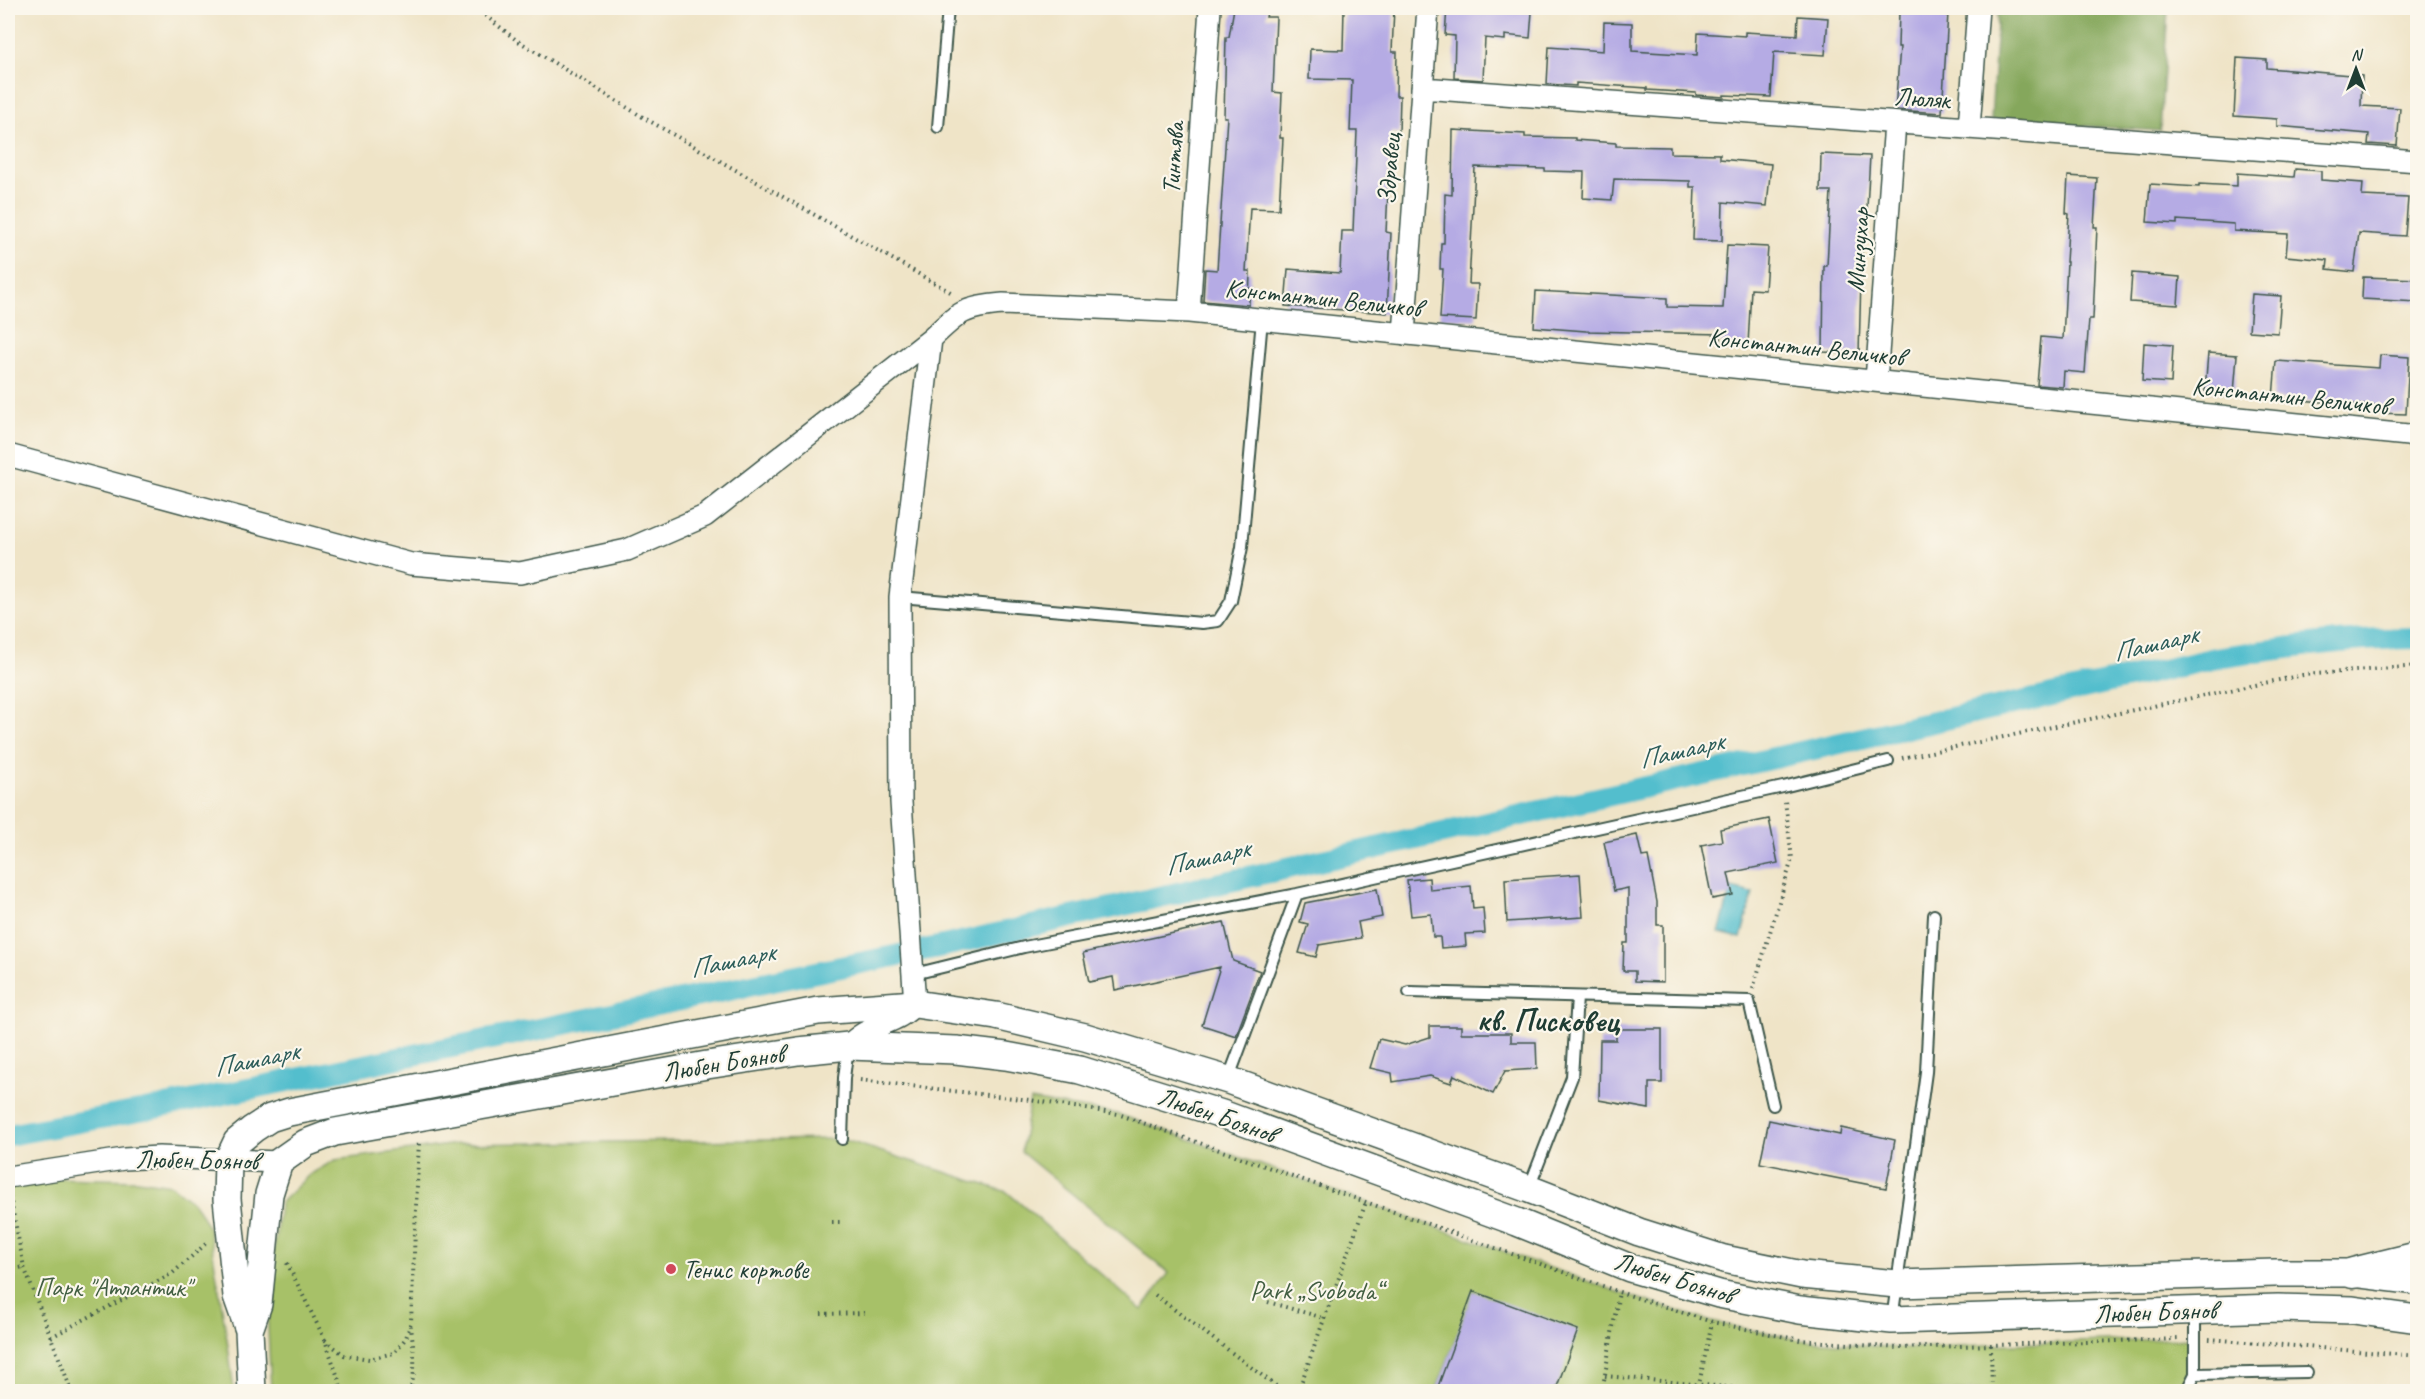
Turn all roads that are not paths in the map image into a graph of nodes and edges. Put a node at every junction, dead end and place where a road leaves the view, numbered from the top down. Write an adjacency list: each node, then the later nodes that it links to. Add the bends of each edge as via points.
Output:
1 (948, 8): 7 (lane)
2 (1210, 8): 10 (street, Тинтява)
3 (1428, 8): 5 (street, Здравец)
4 (1978, 8): 8 (street)
5 (1422, 88): 6 (street, Люляк); 12 (street, Здравец)
6 (1895, 123): 8 (street, Люляк); 14 (street, Минзухар)
7 (938, 127)
8 (1969, 128): 9 (street, Люляк)
9 (2418, 161)
10 (1189, 312): 11 (street, Константин Величков); 13 (street, Константин Величков, via 975,306 957,314)
11 (1262, 320): 12 (street, Константин Величков); 17 (lane, via 1242,547 1231,600 1218,621 1202,623)
12 (1404, 334): 14 (street, Константин Величков)
13 (931, 339): 16 (street, via 705,516 627,550 520,573 411,564); 17 (street)
14 (1876, 381): 15 (street, Константин Величков)
15 (2418, 436)
16 (8, 455)
17 (900, 597): 21 (street, via 901,802)
18 (1888, 760): 19 (lane, via 1784,787)
19 (1297, 894): 21 (lane); 26 (lane)
20 (1934, 915): 37 (lane, via 1926,1072)
21 (913, 972): 24 (street)
22 (1409, 992): 23 (lane)
23 (1576, 997): 27 (lane, via 1749,1001); 32 (lane, via 1572,1077)
24 (915, 1004): 25 (street, via 865,1031); 26 (street, Любен Боянов, via 996,1016 1085,1037); 29 (street, Любен Боянов, via 818,1011 289,1112 270,1118)
25 (849, 1046): 28 (lane); 30 (street, Любен Боянов, via 707,1065 335,1132 306,1143); 33 (street, Любен Боянов, via 956,1050 1080,1070 1222,1114)
26 (1228, 1080): 32 (street, Любен Боянов)
27 (1773, 1106)
28 (842, 1139)
29 (233, 1152): 30 (street, Любен Боянов); 31 (street, Любен Боянов, via 124,1159); 41 (street, via 227,1199 237,1296)
30 (279, 1162): 41 (street, via 269,1194 258,1304)
31 (9, 1186)
32 (1529, 1189): 33 (street); 37 (street, Любен Боянов, via 1639,1232 1724,1259 1802,1275)
33 (1517, 1222): 40 (street, Любен Боянов, via 1630,1268 1719,1294 1800,1310)
34 (2418, 1257): 35 (main road)
35 (2353, 1273): 36 (street, Любен Боянов); 37 (street, Любен Боянов)
36 (2418, 1281)
37 (1897, 1284): 40 (lane)
38 (2195, 1310): 39 (street, Любен Боянов, via 2353,1310); 40 (street, Любен Боянов); 43 (lane)
39 (2418, 1319)
40 (1892, 1320)
41 (249, 1330): 44 (street)
42 (2307, 1372): 43 (lane)
43 (2195, 1374): 45 (lane)
44 (252, 1392)
45 (2186, 1392)

